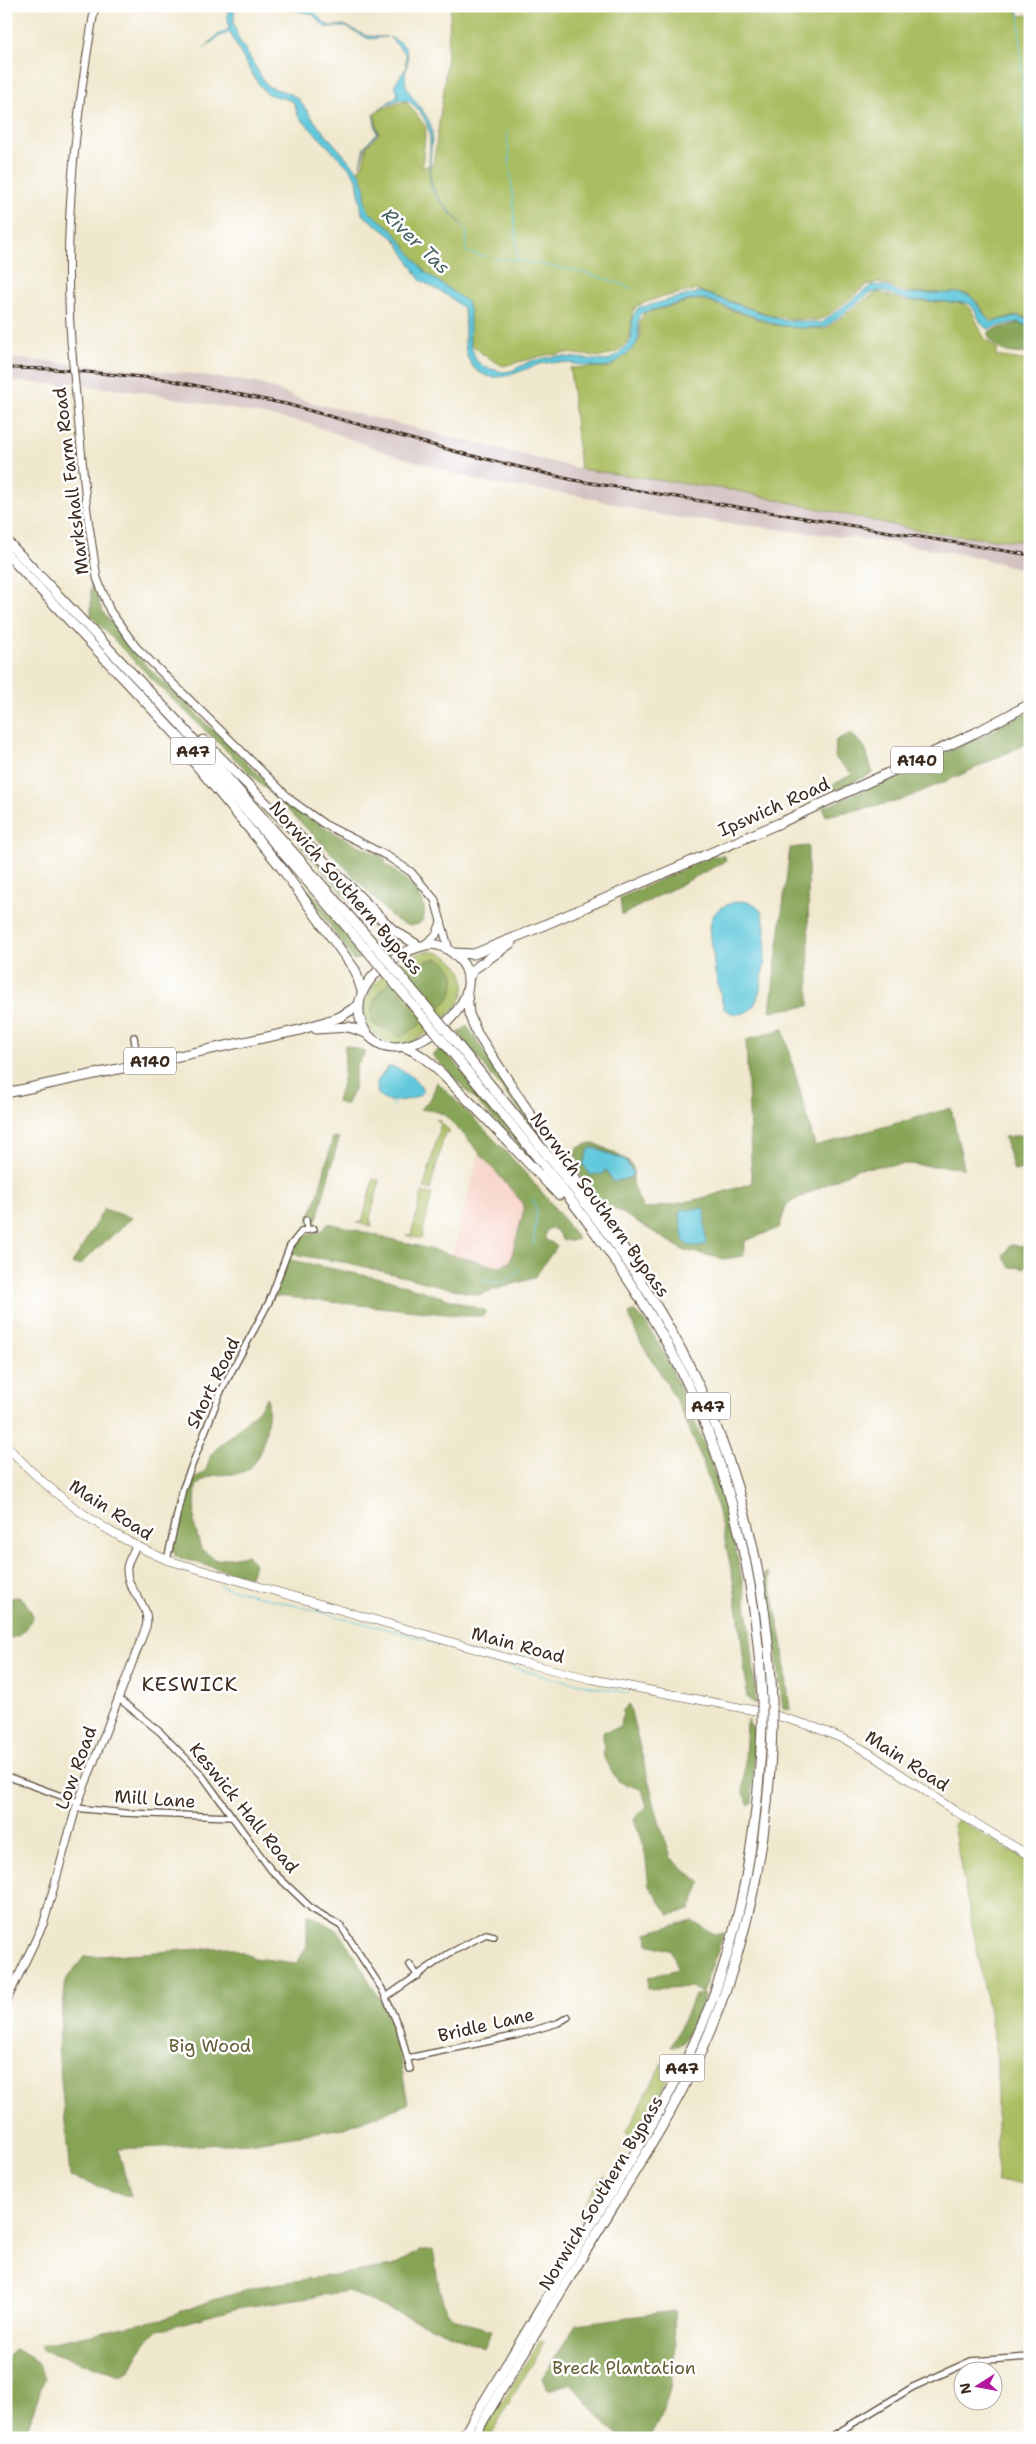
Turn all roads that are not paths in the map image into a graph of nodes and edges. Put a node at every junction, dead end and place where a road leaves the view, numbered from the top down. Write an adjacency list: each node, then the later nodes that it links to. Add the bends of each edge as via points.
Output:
1 (95, 6): 7 (street, Markshall Farm Road, bridge, via 73,159 69,289 73,364 93,557 101,591 116,622 136,647 292,801 324,824 411,872 435,900)
2 (6, 540): 5 (highway, Norwich Southern Bypass / A47)
3 (6, 553): 4 (highway, Norwich Southern Bypass / A47)
4 (79, 629): 11 (highway, Norwich Southern Bypass / A47); 13 (highway, A47, via 280,866 354,970)
5 (112, 650): 9 (highway, A47, via 393,930); 11 (highway, Norwich Southern Bypass / A47, via 248,798)
6 (1030, 704): 8 (highway, Ipswich Road / A140, via 790,819)
7 (441, 920): 9 (street, via 436,935); 10 (street, Markshall Farm Road)
8 (528, 932): 10 (highway, Ipswich Road / A140, via 474,954); 12 (highway, Ipswich Road / A140, via 474,969)
9 (421, 945): 10 (highway, via 438,945); 13 (highway, via 388,963)
10 (451, 951): 12 (highway, via 464,963)
11 (376, 953): 19 (highway, Norwich Southern Bypass / A47, bridge)
12 (468, 979): 14 (highway)
13 (362, 991): 15 (highway)
14 (467, 994): 20 (highway, via 439,1029); 25 (highway, A47, via 469,1014 477,1033 651,1287)
15 (359, 1005): 16 (highway, A140, via 340,1017); 17 (highway)
16 (300, 1030): 17 (highway, A140, via 349,1027); 21 (highway, A140)
17 (366, 1033): 20 (highway, via 385,1046)
18 (134, 1037): 21 (street)
19 (450, 1042): 24 (highway, Norwich Southern Bypass / A47); 25 (highway, Norwich Southern Bypass / A47, via 563,1178 637,1276)
20 (404, 1047): 24 (highway, A47, via 431,1063 502,1134 585,1226)
21 (138, 1064): 22 (highway, A140)
22 (6, 1093)
23 (306, 1220): 28 (street, Short Road, via 310,1229 297,1235 290,1246 269,1302 221,1391 183,1488)
24 (647, 1311): 43 (highway, Norwich Southern Bypass / A47, bridge, via 680,1369 702,1418 727,1487 749,1574 758,1636 762,1699 757,1816 744,1888 721,1975 700,2030 654,2122)
25 (698, 1383): 44 (highway, Norwich Southern Bypass / A47, bridge, via 737,1485 755,1558 768,1635 772,1729 765,1828 754,1894 730,1978 710,2031 664,2124)
26 (6, 1445): 27 (main road, Main Road, via 60,1496)
27 (136, 1546): 28 (main road, Main Road); 29 (street, Low Road, via 128,1572 147,1622)
28 (167, 1560): 33 (main road, Main Road, via 521,1662 590,1679 768,1713 814,1727 871,1754 955,1811)
29 (118, 1698): 31 (street, Low Road); 32 (street, Keswick Hall Road, via 160,1732 194,1767 218,1794)
30 (6, 1776): 31 (street, Mill Lane)
31 (77, 1805): 32 (street, Mill Lane, via 143,1814); 38 (street, Low Road, via 44,1922)
32 (232, 1817): 37 (street, Keswick Hall Road, via 271,1870 312,1909 341,1926)
33 (1030, 1856)
34 (494, 1936): 36 (street, via 486,1934 448,1954)
35 (410, 1965): 36 (street)
36 (418, 1976): 37 (street)
37 (386, 1997): 40 (street, Keswick Hall Road)
38 (6, 2002)
39 (568, 2017): 40 (street, Bridle Lane, via 514,2036)
40 (408, 2058): 41 (street, Keswick Hall Road)
41 (410, 2069)
42 (1030, 2357): 45 (street, via 974,2360 906,2391)
43 (462, 2438)
44 (473, 2438)
45 (830, 2438)

